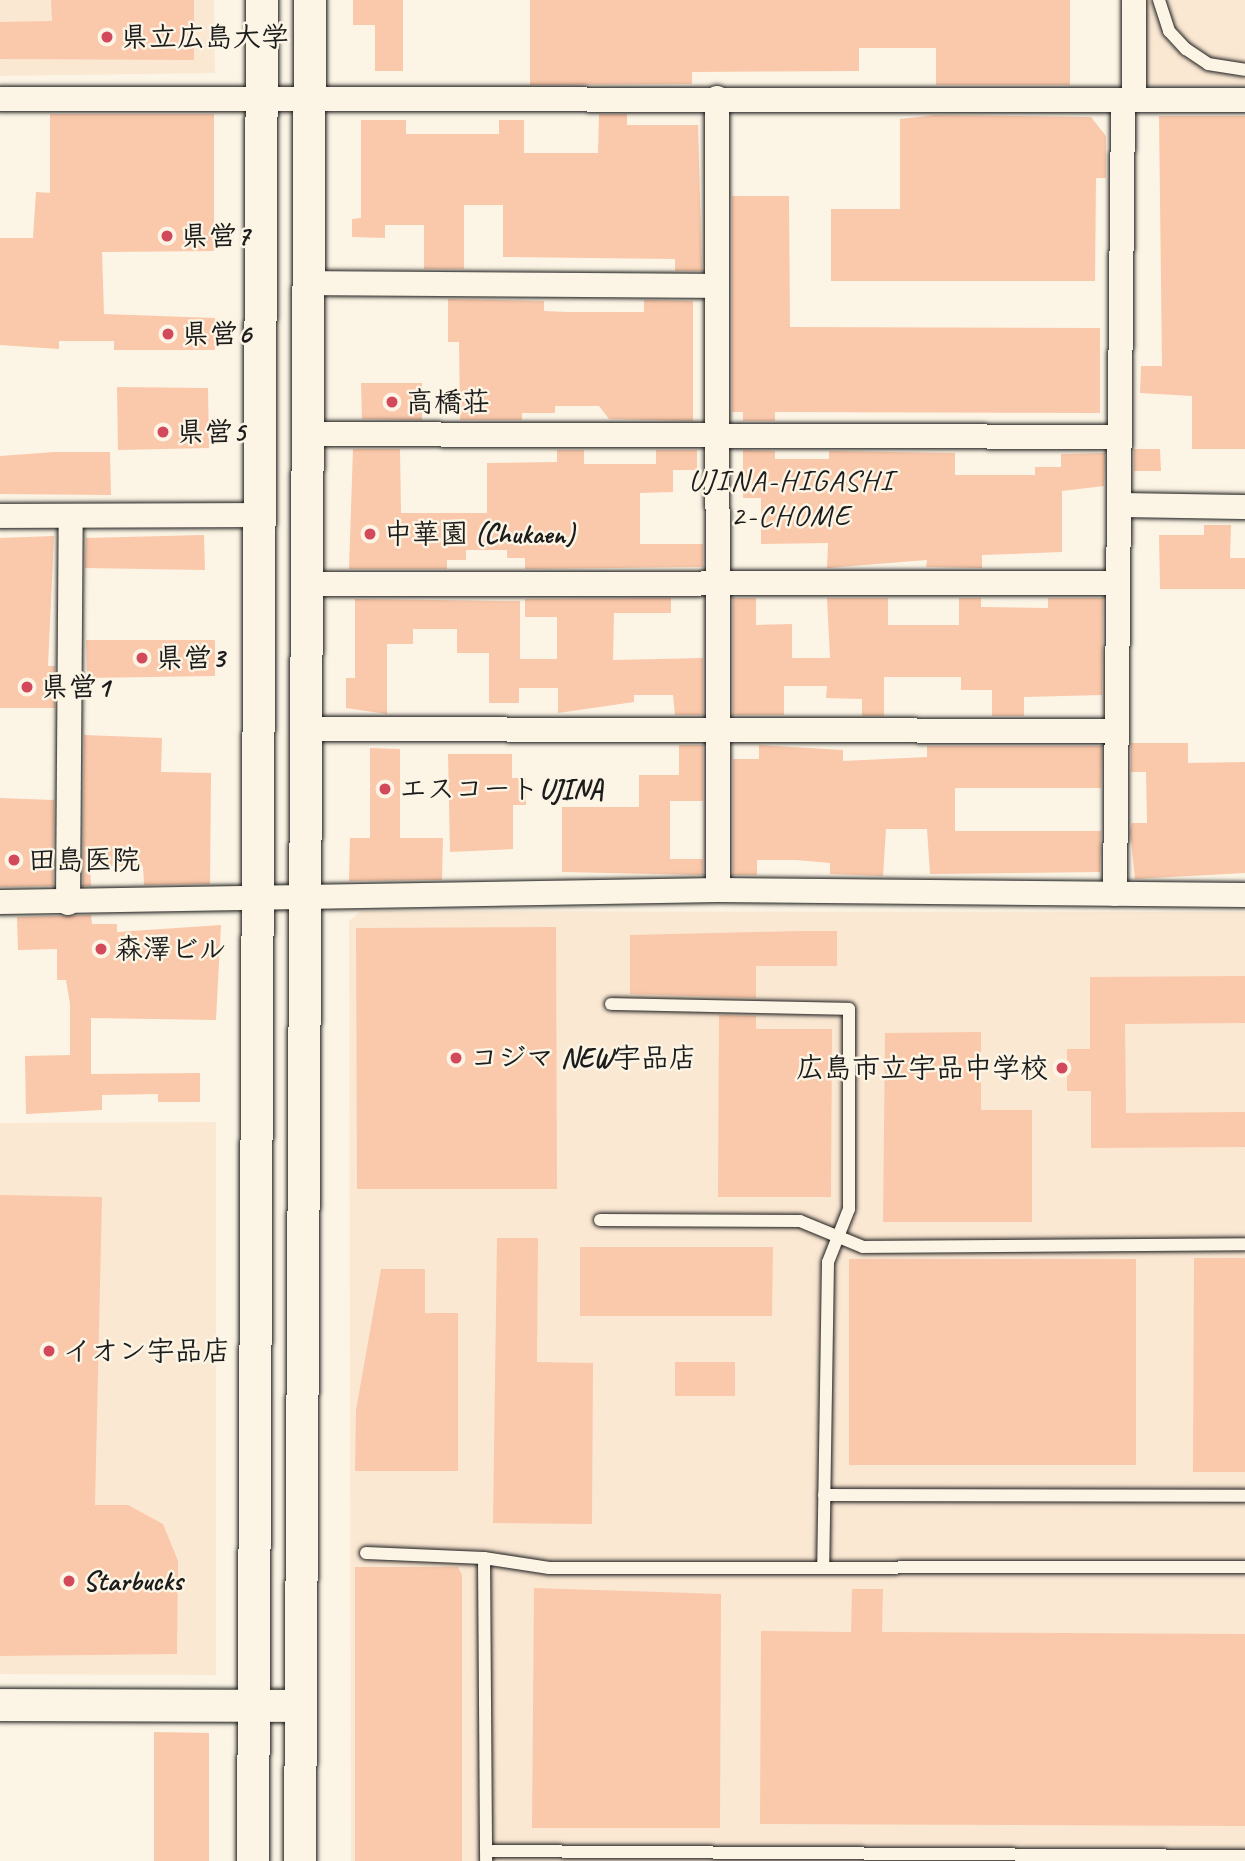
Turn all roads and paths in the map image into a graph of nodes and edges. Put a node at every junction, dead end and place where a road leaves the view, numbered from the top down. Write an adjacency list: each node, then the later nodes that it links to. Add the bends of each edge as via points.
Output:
1 (262, 0): 9 (street)
2 (310, 0): 6 (street)
3 (1134, 0): 10 (street)
4 (1159, 0): 5 (lane, via 1169,31 1186,48 1208,64)
5 (1245, 70)
6 (310, 97): 7 (street); 9 (street); 12 (street)
7 (717, 98): 10 (street); 13 (street)
8 (0, 99): 9 (street)
9 (261, 100): 19 (street)
10 (1128, 100): 11 (street); 16 (street)
11 (1245, 100)
12 (307, 283): 13 (street); 14 (street)
13 (716, 286): 15 (street)
14 (304, 434): 15 (street); 24 (street)
15 (716, 436): 16 (street); 22 (street)
16 (1119, 437): 17 (street)
17 (1119, 505): 18 (street); 23 (street)
18 (1245, 507)
19 (259, 514): 21 (street); 32 (street)
20 (0, 516): 21 (street)
21 (71, 516): 34 (street)
22 (715, 583): 23 (street); 24 (street); 27 (street)
23 (1118, 583): 26 (street)
24 (304, 584): 25 (street)
25 (302, 729): 27 (street); 31 (street)
26 (1117, 730): 27 (street); 29 (street)
27 (715, 731): 28 (street)
28 (718, 890): 29 (street); 31 (street)
29 (1115, 894): 30 (street)
30 (1245, 895)
31 (302, 898): 32 (street); 47 (street)
32 (256, 901): 34 (street); 46 (street)
33 (0, 902): 34 (street)
34 (68, 903)
35 (611, 1004): 37 (lane, via 849,1009 849,1209)
36 (600, 1220): 37 (lane, via 800,1221)
37 (838, 1236): 38 (lane, via 863,1247); 39 (lane, via 828,1262)
38 (1245, 1244)
39 (824, 1495): 40 (lane); 43 (lane)
40 (1245, 1496)
41 (366, 1553): 42 (lane)
42 (484, 1558): 43 (lane, via 549,1568); 48 (lane)
43 (823, 1566): 44 (lane)
44 (1245, 1567)
45 (0, 1705): 46 (street)
46 (254, 1705): 47 (street); 50 (street)
47 (301, 1706): 51 (street)
48 (486, 1856): 49 (lane)
49 (1245, 1856)
50 (253, 1861)
51 (300, 1861)

